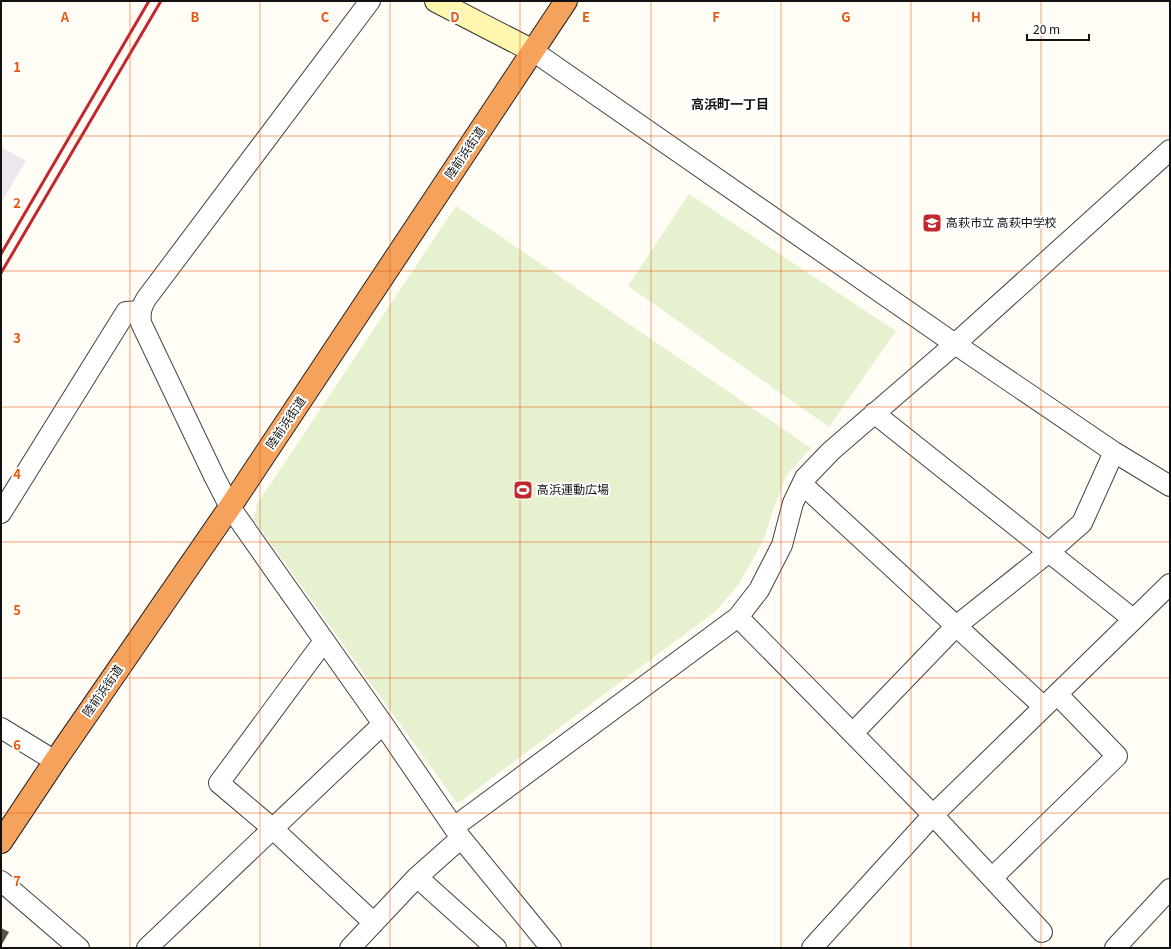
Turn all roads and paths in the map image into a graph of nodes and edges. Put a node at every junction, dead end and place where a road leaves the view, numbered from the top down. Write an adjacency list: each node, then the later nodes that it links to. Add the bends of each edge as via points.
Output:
1 (370, 1): 6 (street, via 146,299)
2 (436, 1): 4 (street)
3 (566, 1): 4 (highway, 陸前浜街道)
4 (533, 51): 7 (street); 12 (highway, 陸前浜街道)
5 (1170, 150): 7 (street)
6 (141, 311): 12 (street, via 141,323); 13 (street, via 126,312)
7 (955, 344): 8 (street); 9 (street)
8 (874, 413): 10 (street, via 831,451); 14 (street)
9 (1114, 452): 11 (street); 14 (street, via 1082,523)
10 (802, 484): 16 (street, via 793,503 782,545 759,590); 18 (street)
11 (1170, 486)
12 (230, 507): 19 (street); 24 (highway, 陸前浜街道)
13 (1, 513)
14 (1050, 552): 17 (street); 18 (street)
15 (1170, 584): 17 (street)
16 (738, 617): 23 (street); 27 (street)
17 (1134, 619): 20 (street)
18 (956, 626): 20 (street); 23 (street)
19 (324, 641): 21 (street); 26 (street, via 219,784)
20 (1050, 701): 25 (street); 30 (street, via 1117,756)
21 (383, 724): 26 (street); 27 (street)
22 (1, 728): 24 (street)
23 (853, 733): 25 (street)
24 (55, 761): 28 (highway, 陸前浜街道)
25 (933, 815): 30 (street); 40 (street)
26 (272, 828): 33 (street); 36 (street)
27 (457, 832): 29 (street); 39 (street)
28 (1, 842)
29 (417, 877): 33 (street); 38 (street)
30 (992, 878): 34 (street)
31 (1, 882): 35 (street)
32 (1170, 889): 41 (street)
33 (374, 923): 37 (street)
34 (1042, 932)
35 (79, 948)
36 (147, 948)
37 (350, 948)
38 (496, 948)
39 (551, 948)
40 (812, 948)
41 (1115, 948)

